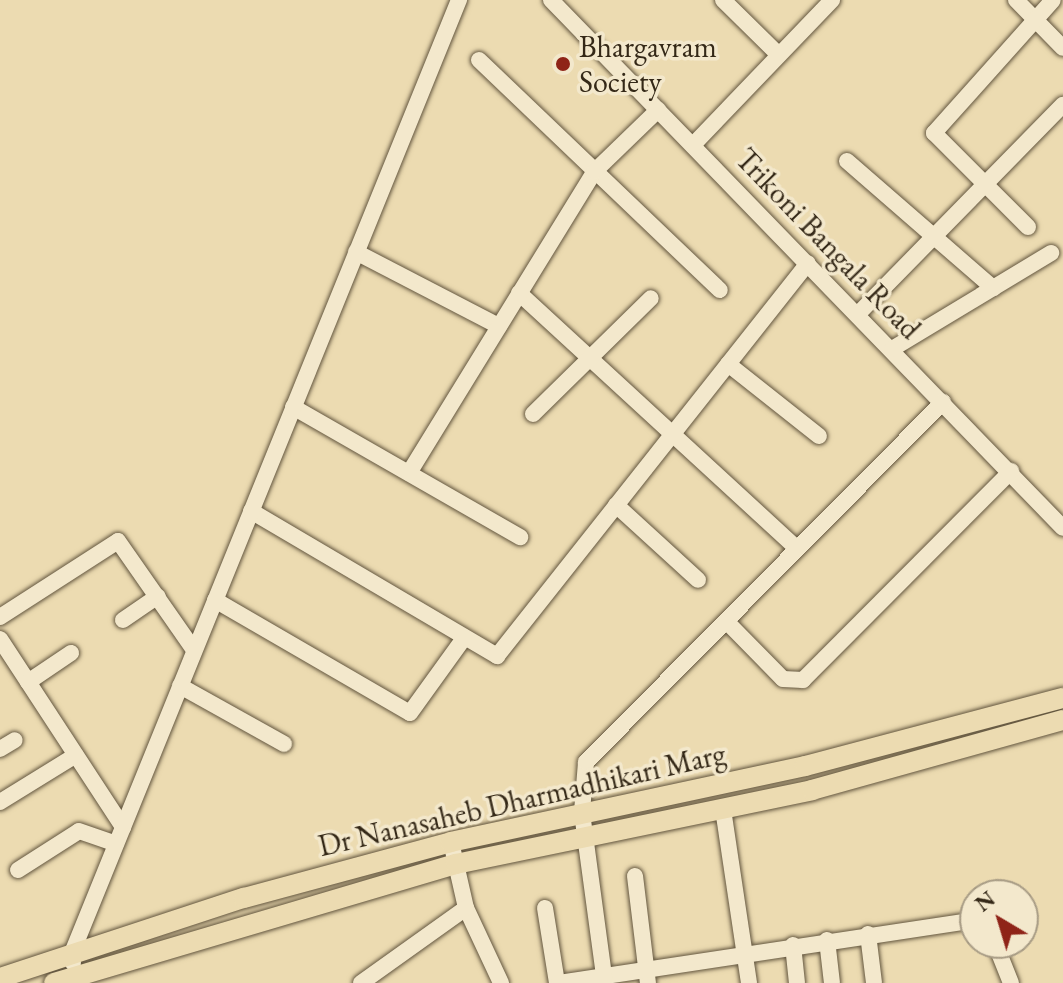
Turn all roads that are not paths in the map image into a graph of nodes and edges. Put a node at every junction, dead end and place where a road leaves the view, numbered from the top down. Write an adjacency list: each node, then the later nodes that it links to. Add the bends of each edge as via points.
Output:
1 (459, 0): 19 (street)
2 (551, 0): 12 (street, Trikoni Bangala Road)
3 (723, 0): 9 (street)
4 (832, 0): 9 (street)
5 (1016, 0): 7 (street)
6 (1053, 0): 7 (street)
7 (1035, 19): 8 (street); 16 (street, via 935,129 936,137)
8 (1063, 48)
9 (779, 55): 13 (street)
10 (479, 60): 15 (street)
11 (1063, 105): 16 (street)
12 (658, 110): 13 (street, Trikoni Bangala Road); 15 (street)
13 (693, 145): 21 (street, Trikoni Bangala Road)
14 (847, 161): 18 (street)
15 (595, 171): 23 (street); 24 (street)
16 (984, 185): 17 (street); 18 (street)
17 (1028, 227)
18 (934, 236): 22 (street); 26 (street)
19 (356, 252): 27 (street); 32 (street)
20 (1051, 253): 22 (street)
21 (808, 263): 26 (street, Trikoni Bangala Road); 30 (street)
22 (993, 288): 28 (street)
23 (720, 290)
24 (519, 293): 27 (street); 29 (street)
25 (651, 298): 29 (street)
26 (858, 314): 28 (street, Trikoni Bangala Road)
27 (499, 326): 37 (street)
28 (892, 349): 31 (street, Trikoni Bangala Road)
29 (591, 357): 33 (street); 34 (street)
30 (728, 364): 34 (street); 35 (street)
31 (943, 402): 36 (street, Trikoni Bangala Road); 42 (street)
32 (293, 407): 37 (street); 39 (street)
33 (533, 414)
34 (673, 433): 38 (street); 42 (street)
35 (819, 436)
36 (1011, 471): 40 (street, Trikoni Bangala Road); 48 (street, via 803,680 783,679)
37 (409, 473): 41 (street)
38 (616, 505): 43 (street); 49 (street, via 503,653 491,655)
39 (251, 511): 45 (street); 49 (street)
40 (1063, 528)
41 (520, 537)
42 (796, 548): 48 (street)
43 (698, 580)
44 (158, 596): 46 (street, via 122,544 114,541); 47 (street); 51 (street)
45 (215, 600): 49 (street, via 410,713); 51 (street)
46 (0, 617)
47 (123, 620)
48 (726, 621): 64 (street, via 593,753 583,770)
49 (464, 638)
50 (0, 639): 53 (street)
51 (194, 650): 55 (street)
52 (71, 653): 54 (street)
53 (6, 661): 54 (street)
54 (28, 682): 61 (street)
55 (180, 686): 59 (street); 65 (street)
56 (1063, 698): 64 (main road, Dr Nanasaheb Dharmadhikari Marg, via 805,766)
57 (1063, 720): 63 (main road, Dr Nanasaheb Dharmadhikari Marg, via 870,775)
58 (15, 740): 60 (street)
59 (284, 744)
60 (0, 749)
61 (76, 755): 62 (street); 65 (street)
62 (0, 802)
63 (723, 809): 66 (main road, Dr Nanasaheb Dharmadhikari Marg); 78 (street)
64 (582, 812): 66 (street); 67 (main road, Dr Nanasaheb Dharmadhikari Marg)
65 (123, 827): 68 (street)
66 (584, 837): 69 (main road, Dr Nanasaheb Dharmadhikari Marg); 84 (street)
67 (451, 842): 69 (street); 79 (main road, Dr Nanasaheb Dharmadhikari Marg, via 244,898)
68 (116, 844): 70 (street, via 79,831); 79 (street)
69 (456, 864): 72 (street); 81 (main road, Dr Nanasaheb Dharmadhikari Marg)
70 (18, 870)
71 (635, 876): 82 (street)
72 (466, 908): 86 (street); 87 (street)
73 (545, 908): 88 (street)
74 (959, 922): 75 (street)
75 (868, 934): 76 (street); 92 (street)
76 (827, 940): 77 (street); 91 (street)
77 (793, 945): 78 (street); 90 (street)
78 (745, 952): 82 (street); 89 (street)
79 (72, 953): 81 (street); 83 (main road, Dr Nanasaheb Dharmadhikari Marg)
80 (1001, 959): 93 (street)
81 (75, 975): 85 (main road, Dr Nanasaheb Dharmadhikari Marg)
82 (647, 975): 84 (street)
83 (0, 978)
84 (604, 978): 88 (street)
85 (54, 983)
86 (361, 983)
87 (501, 983)
88 (558, 983)
89 (749, 983)
90 (797, 983)
91 (832, 983)
92 (874, 983)
93 (1011, 983)

